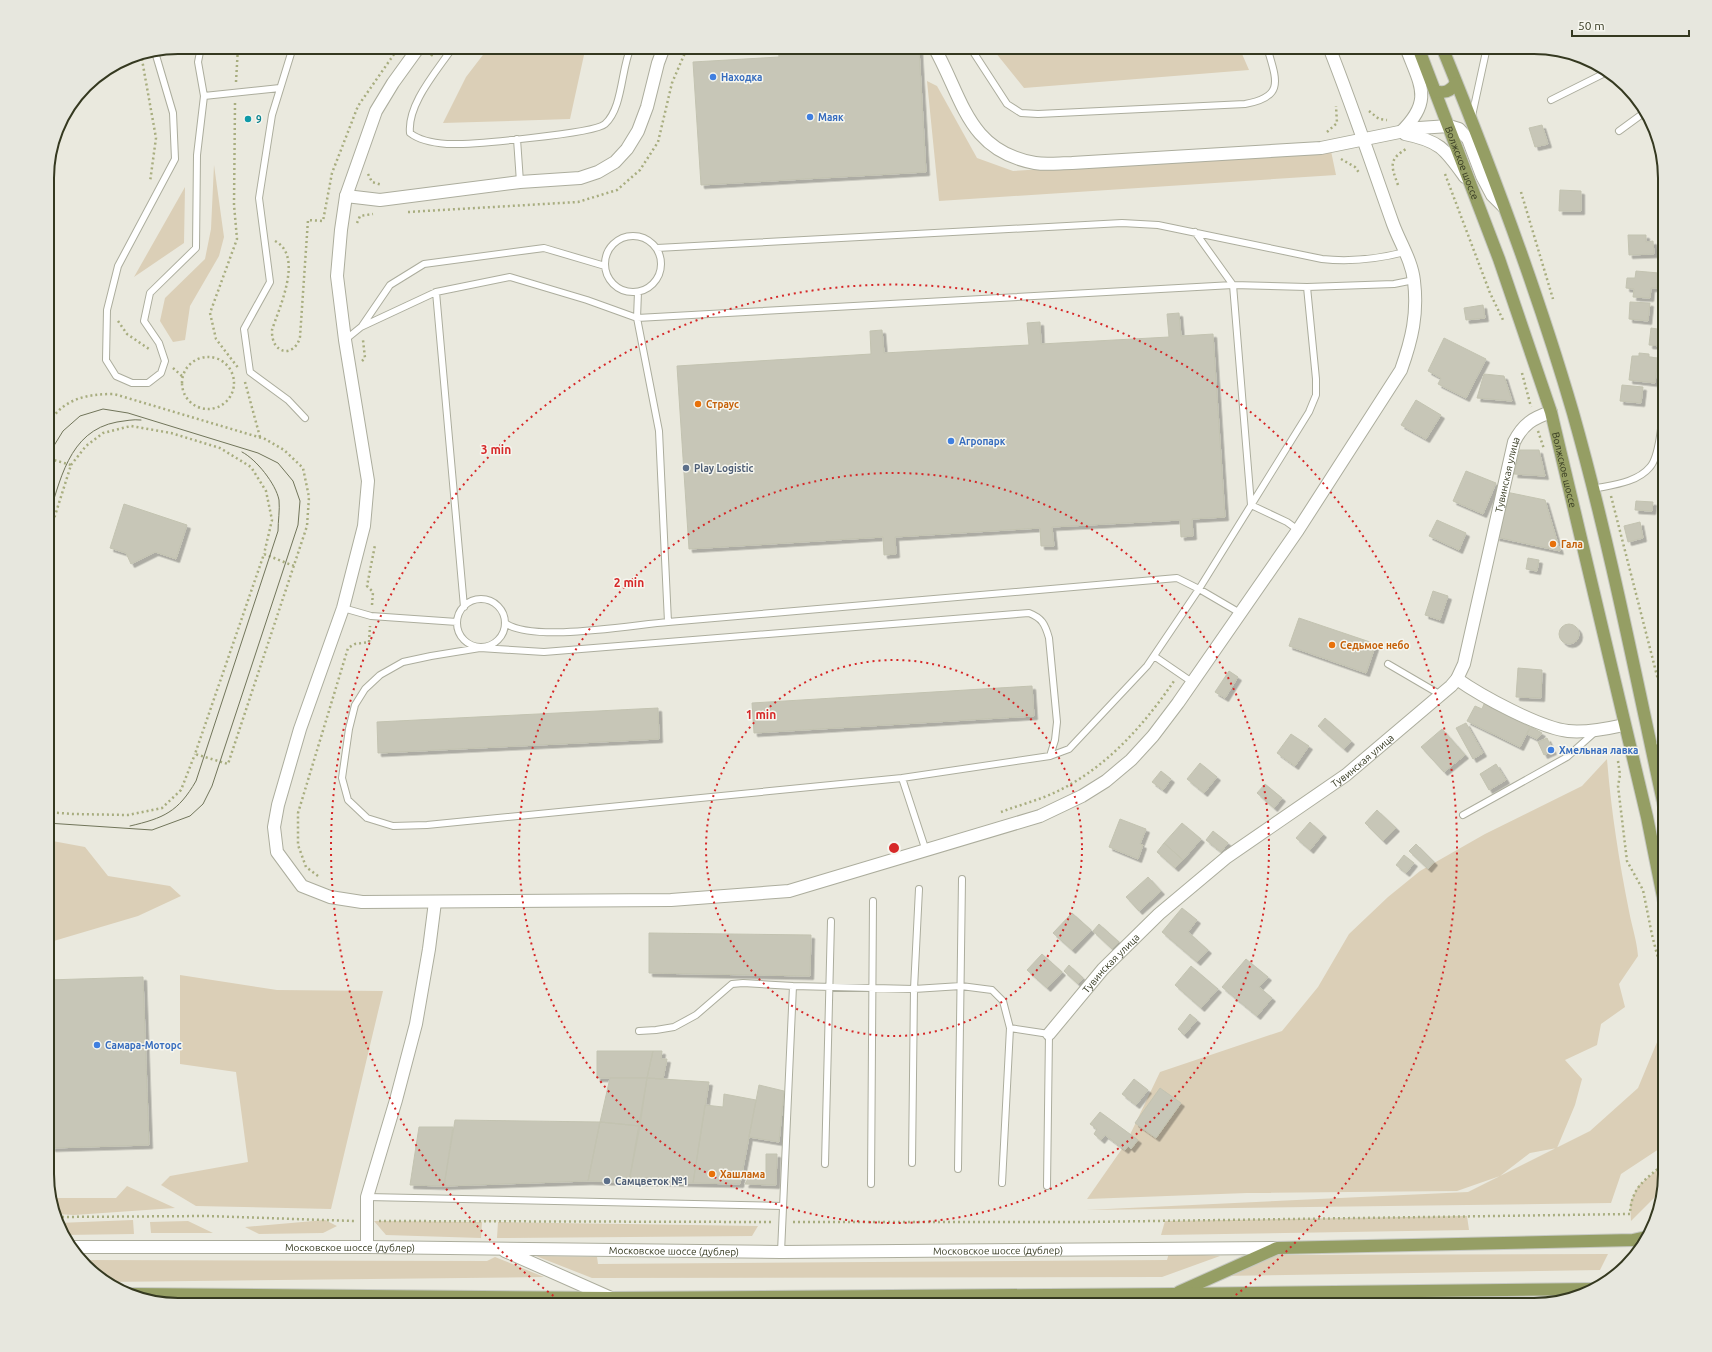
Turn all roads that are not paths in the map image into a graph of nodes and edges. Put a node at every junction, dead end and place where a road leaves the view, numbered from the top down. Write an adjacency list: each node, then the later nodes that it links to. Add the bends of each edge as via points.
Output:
1 (199, 54): 20 (lane)
2 (291, 54): 18 (lane)
3 (414, 54): 31 (street, via 376,111)
4 (448, 54): 27 (lane, via 413,108 409,124 410,133 418,140 447,144)
5 (630, 54): 27 (lane, via 615,109 604,125 591,130)
6 (661, 54): 29 (street, via 638,131 615,162 598,172 580,178)
7 (938, 54): 28 (street, via 965,114 983,138 1007,155 1036,163 1321,148)
8 (975, 54): 9 (lane, via 1007,104 1021,113 1038,114 1245,104 1261,101 1272,94 1275,84)
9 (1269, 54)
10 (1332, 54): 28 (street)
11 (1409, 54): 26 (street, via 1422,96 1420,108 1413,120)
12 (1421, 54): 19 (main road, Волжское шоссе)
13 (1445, 54): 17 (main road)
14 (1485, 54): 23 (lane)
15 (156, 56): 20 (lane, via 173,113 175,159 118,266 107,310 106,360 116,376 132,383 148,383 161,373 165,361 159,343 144,321 150,293 196,248 197,156)
16 (1601, 75): 21 (lane)
17 (1456, 83): 19 (main road, via 1444,93); 23 (main road)
18 (280, 88): 20 (lane); 46 (lane, via 272,115 259,198 270,282 244,330 250,372 288,400)
19 (1435, 91): 24 (main road, Волжское шоссе)
20 (204, 96)
21 (1551, 100)
22 (1641, 115): 25 (lane)
23 (1471, 120): 32 (main road)
24 (1449, 126): 26 (street, via 1419,128); 30 (main road, Волжское шоссе); 32 (street, via 1459,129 1468,139 1492,195)
25 (1619, 131)
26 (1400, 133): 28 (street); 30 (street, via 1431,140 1442,147)
27 (517, 139): 29 (lane)
28 (1365, 140): 35 (street)
29 (520, 182): 31 (street, via 380,200)
30 (1470, 184): 45 (main road, Волжское шоссе, via 1528,341)
31 (346, 196): 44 (street, via 337,276)
32 (1504, 207): 48 (main road, via 1570,405)
33 (1195, 232): 34 (lane, via 1158,225 1122,223); 35 (lane, via 1337,261 1386,257); 38 (lane)
34 (657, 248): 36 (lane, via 642,237 624,237 610,248); 41 (lane, via 662,266 660,276 654,284)
35 (1405, 252): 37 (street)
36 (605, 266): 41 (lane, via 612,283 628,292); 43 (lane, via 544,248 424,264 390,285)
37 (1414, 280): 39 (lane, via 1394,284); 50 (street, via 1416,318 1411,343 1401,370)
38 (1233, 286): 39 (lane); 42 (lane); 49 (lane)
39 (1307, 287): 49 (lane, via 1316,395 1309,412)
40 (436, 292): 42 (lane, via 510,277); 43 (lane); 52 (lane)
41 (638, 292): 42 (lane)
42 (637, 318): 56 (lane, via 659,431)
43 (361, 327): 44 (lane)
44 (345, 340): 53 (street, via 368,480 364,526)
45 (1551, 412): 61 (street, Тувинская улица, via 1534,418 1518,434 1512,451 1467,650); 64 (main road, Волжское шоссе)
46 (305, 418)
47 (1658, 443): 48 (lane, via 1650,467 1641,475)
48 (1593, 489): 67 (main road, via 1624,617)
49 (1251, 504): 50 (lane); 51 (lane)
50 (1298, 530): 54 (street)
51 (1199, 589): 54 (lane); 56 (lane, via 1177,578); 59 (lane)
52 (464, 607): 55 (lane); 57 (lane, via 474,600 490,601 498,605 503,612)
53 (343, 608): 55 (lane, via 371,616); 77 (street, via 300,729 278,805 274,827 277,852 302,886 330,897 362,902)
54 (1240, 613): 62 (street)
55 (457, 622): 58 (lane, via 464,641)
56 (668, 622): 57 (lane, via 551,634 513,628)
57 (505, 623): 58 (lane, via 503,635 499,640)
58 (480, 648): 68 (lane, via 544,652 1030,613 1045,624 1049,638 1057,722); 69 (lane, via 403,662 380,675 365,689 355,705 342,778 348,800 367,818 393,826 427,825)
59 (1154, 656): 62 (lane); 68 (lane, via 1069,749)
60 (1388, 664): 63 (lane)
61 (1457, 679): 63 (street, Тувинская улица); 65 (street, via 1478,693 1556,729)
62 (1192, 682): 72 (street, via 1153,736 1131,760 1082,796 1040,816)
63 (1441, 695): 86 (street, Тувинская улица, via 1346,775 1227,857 1159,914 1103,969)
64 (1624, 725): 65 (street); 73 (main road, Волжское шоссе)
65 (1598, 730): 71 (lane, via 1568,757)
66 (1658, 746): 67 (lane)
67 (1651, 747): 70 (main road)
68 (1050, 756): 69 (lane)
69 (902, 778): 72 (lane)
70 (1658, 779)
71 (1463, 815)
72 (926, 851): 77 (street, via 789,891 671,900)
73 (1658, 872)
74 (962, 879): 80 (lane)
75 (919, 889): 83 (lane)
76 (873, 901): 82 (lane)
77 (435, 902): 93 (street, via 416,1024)
78 (830, 921): 81 (lane)
79 (793, 986): 81 (lane); 85 (lane, via 732,984 696,1015 674,1027); 94 (lane)
80 (961, 986): 83 (lane); 84 (lane, via 992,990 1003,1001); 89 (lane)
81 (829, 987): 82 (lane); 88 (lane)
82 (874, 987): 83 (lane); 91 (lane)
83 (914, 989): 87 (lane)
84 (1010, 1028): 86 (lane); 90 (lane)
85 (639, 1030)
86 (1049, 1034): 92 (lane)
87 (912, 1163)
88 (825, 1164)
89 (958, 1169)
90 (1002, 1182)
91 (871, 1184)
92 (1047, 1186)
93 (367, 1197): 94 (lane); 97 (street)
94 (782, 1206): 100 (lane)
95 (1640, 1238): 98 (main road)
96 (79, 1247): 97 (street, Московское шоссе (дублер))
97 (367, 1247): 99 (street, Московское шоссе (дублер))
98 (1277, 1248): 100 (street, Московское шоссе (дублер)); 103 (main road)
99 (501, 1249): 100 (street, Московское шоссе (дублер)); 106 (street)
100 (781, 1252)
101 (1579, 1289): 103 (main road)
102 (146, 1294): 104 (main road)
103 (1175, 1294): 106 (main road)
104 (334, 1295): 105 (main road); 106 (main road)
105 (328, 1298)
106 (611, 1298)

